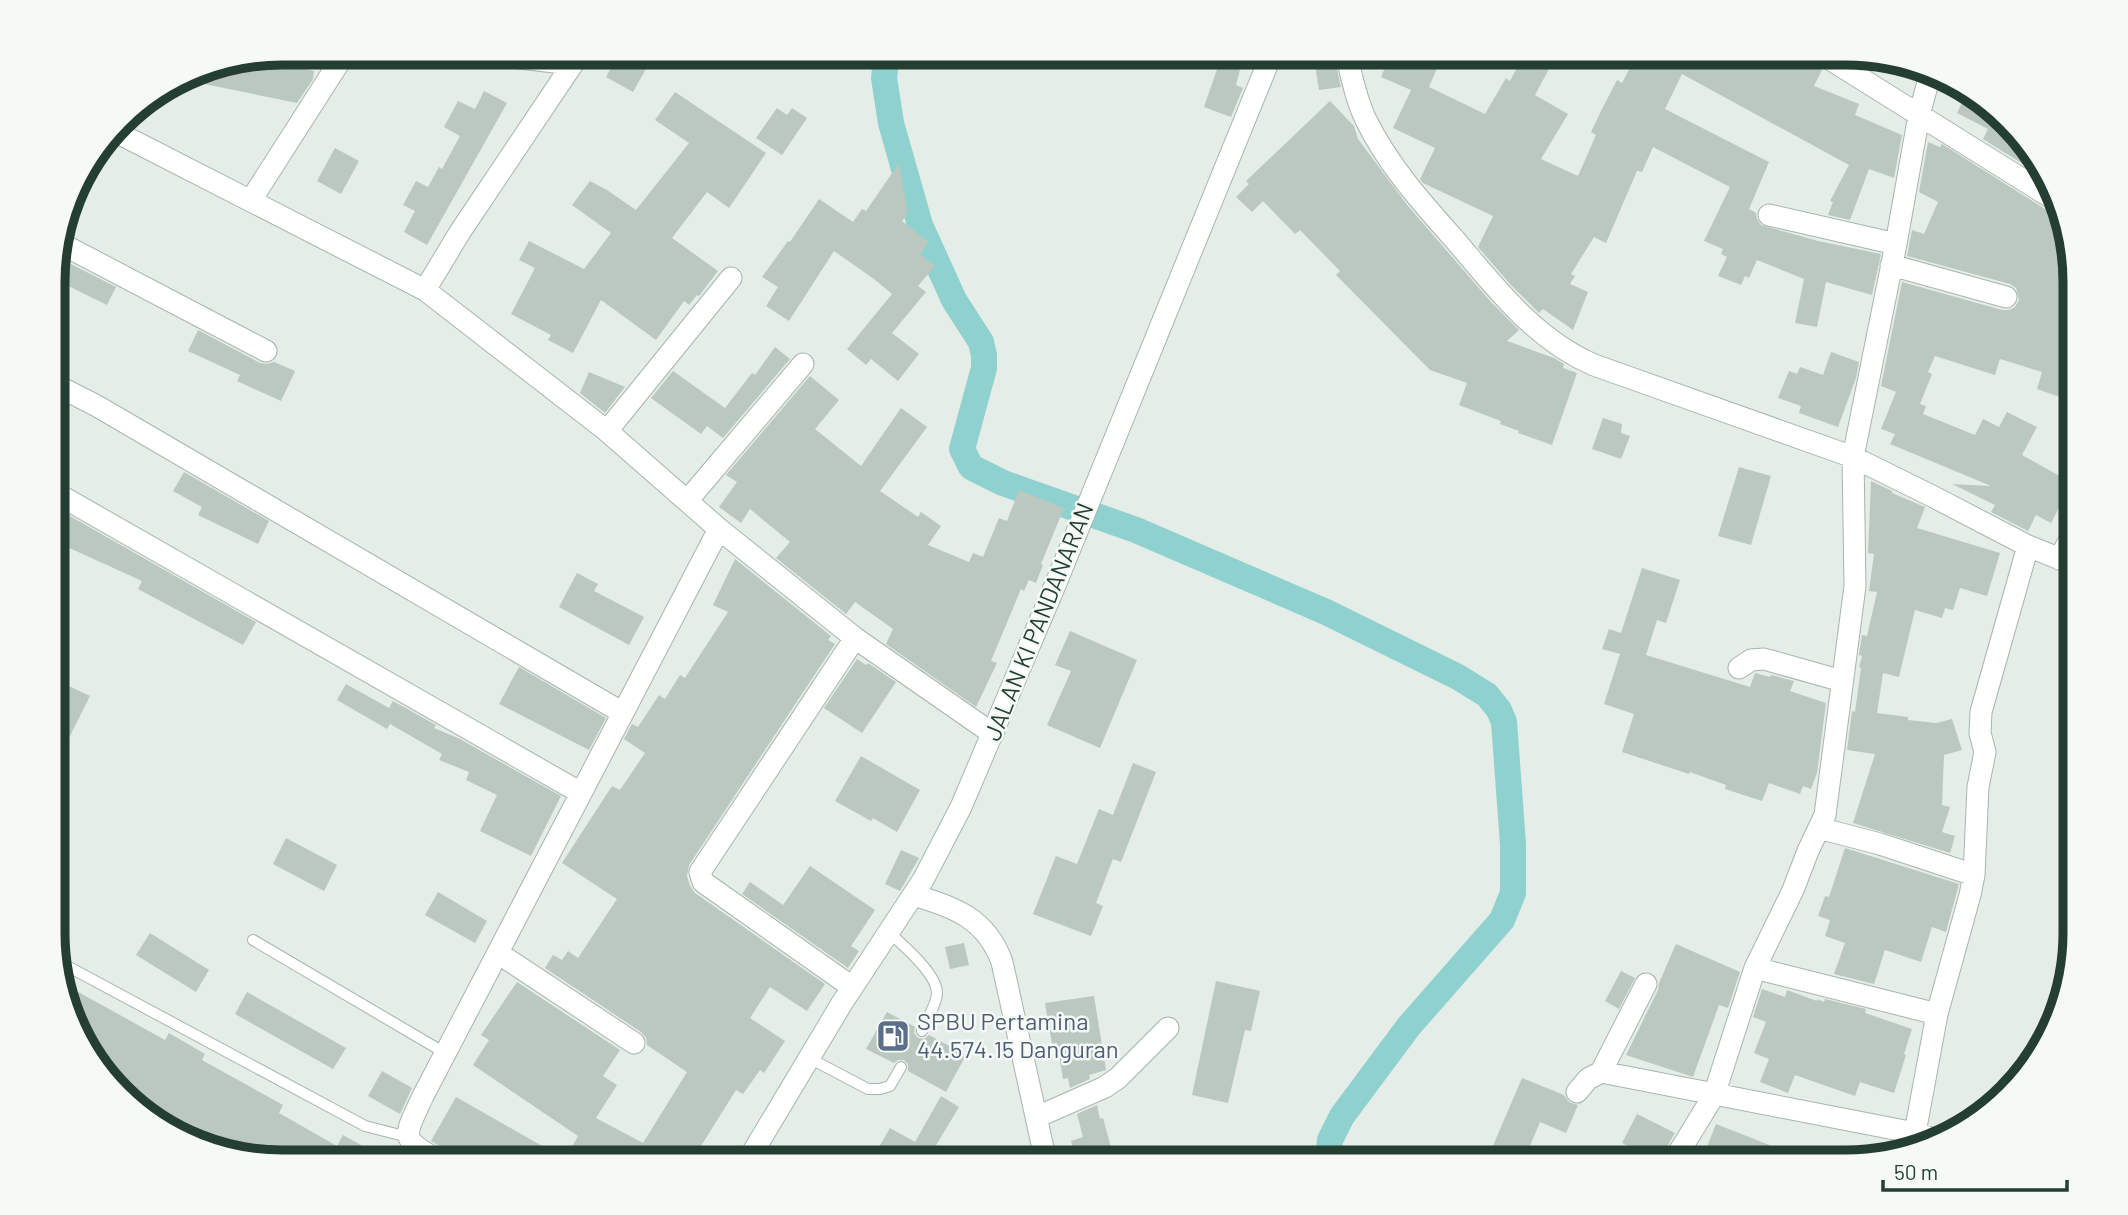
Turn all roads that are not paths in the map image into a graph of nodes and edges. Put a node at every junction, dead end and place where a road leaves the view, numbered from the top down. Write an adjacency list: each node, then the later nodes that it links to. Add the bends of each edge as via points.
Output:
1 (337, 65): 10 (street)
2 (572, 65): 15 (street)
3 (1267, 65): 31 (street, JALAN KI PANDANARAN)
4 (1350, 65): 21 (street, via 1364,117 1392,164 1505,298 1559,346 1594,365)
5 (1840, 65): 7 (street)
6 (1928, 81): 7 (street)
7 (1919, 115): 9 (street); 13 (street)
8 (123, 135): 10 (street)
9 (2044, 193)
10 (251, 200): 15 (street)
11 (1769, 215): 13 (street)
12 (68, 247): 17 (street)
13 (1893, 255): 16 (street); 21 (street)
14 (731, 278): 20 (street)
15 (425, 289): 20 (street)
16 (2006, 297)
17 (266, 351)
18 (803, 364): 23 (street)
19 (65, 390): 30 (street)
20 (607, 431): 23 (street)
21 (1853, 457): 25 (street); 29 (street, via 1855,586)
22 (65, 498): 32 (street)
23 (687, 501): 24 (street)
24 (719, 529): 27 (street); 30 (street)
25 (2028, 546): 26 (street); 34 (street, via 1981,712 1985,752 1978,787)
26 (2063, 560)
27 (855, 638): 31 (street); 42 (street, via 700,872 703,882)
28 (1739, 668): 29 (street, via 1764,659)
29 (1842, 681): 33 (street, via 1825,815)
30 (623, 713): 32 (street)
31 (993, 734): 35 (street, JALAN KI PANDANARAN, via 948,835)
32 (581, 793): 38 (street)
33 (1819, 828): 34 (street); 40 (street)
34 (1973, 875): 43 (street)
35 (914, 895): 36 (street, JALAN KI PANDANARAN); 53 (street, via 951,906 972,919 997,948)
36 (889, 932): 42 (street, JALAN KI PANDANARAN); 45 (lane, via 936,985 937,996)
37 (253, 940): 47 (lane)
38 (498, 953): 46 (street); 47 (street)
39 (68, 966): 55 (lane, via 365,1126)
40 (1755, 968): 43 (street); 52 (street)
41 (1646, 984): 50 (street)
42 (852, 987): 48 (street, JALAN KI PANDANARAN)
43 (1937, 1014): 54 (street)
44 (1168, 1028): 53 (street, via 1105,1087)
45 (922, 1031)
46 (634, 1043)
47 (445, 1053): 55 (street, via 409,1126)
48 (809, 1058): 49 (lane, via 868,1089 890,1086); 57 (street, JALAN KI PANDANARAN)
49 (901, 1067)
50 (1601, 1072): 51 (street); 52 (street)
51 (1577, 1092)
52 (1714, 1095): 54 (street); 59 (street)
53 (1037, 1117): 58 (street)
54 (1923, 1136)
55 (408, 1137): 56 (street)
56 (420, 1150)
57 (754, 1150)
58 (1044, 1150)
59 (1680, 1150)

